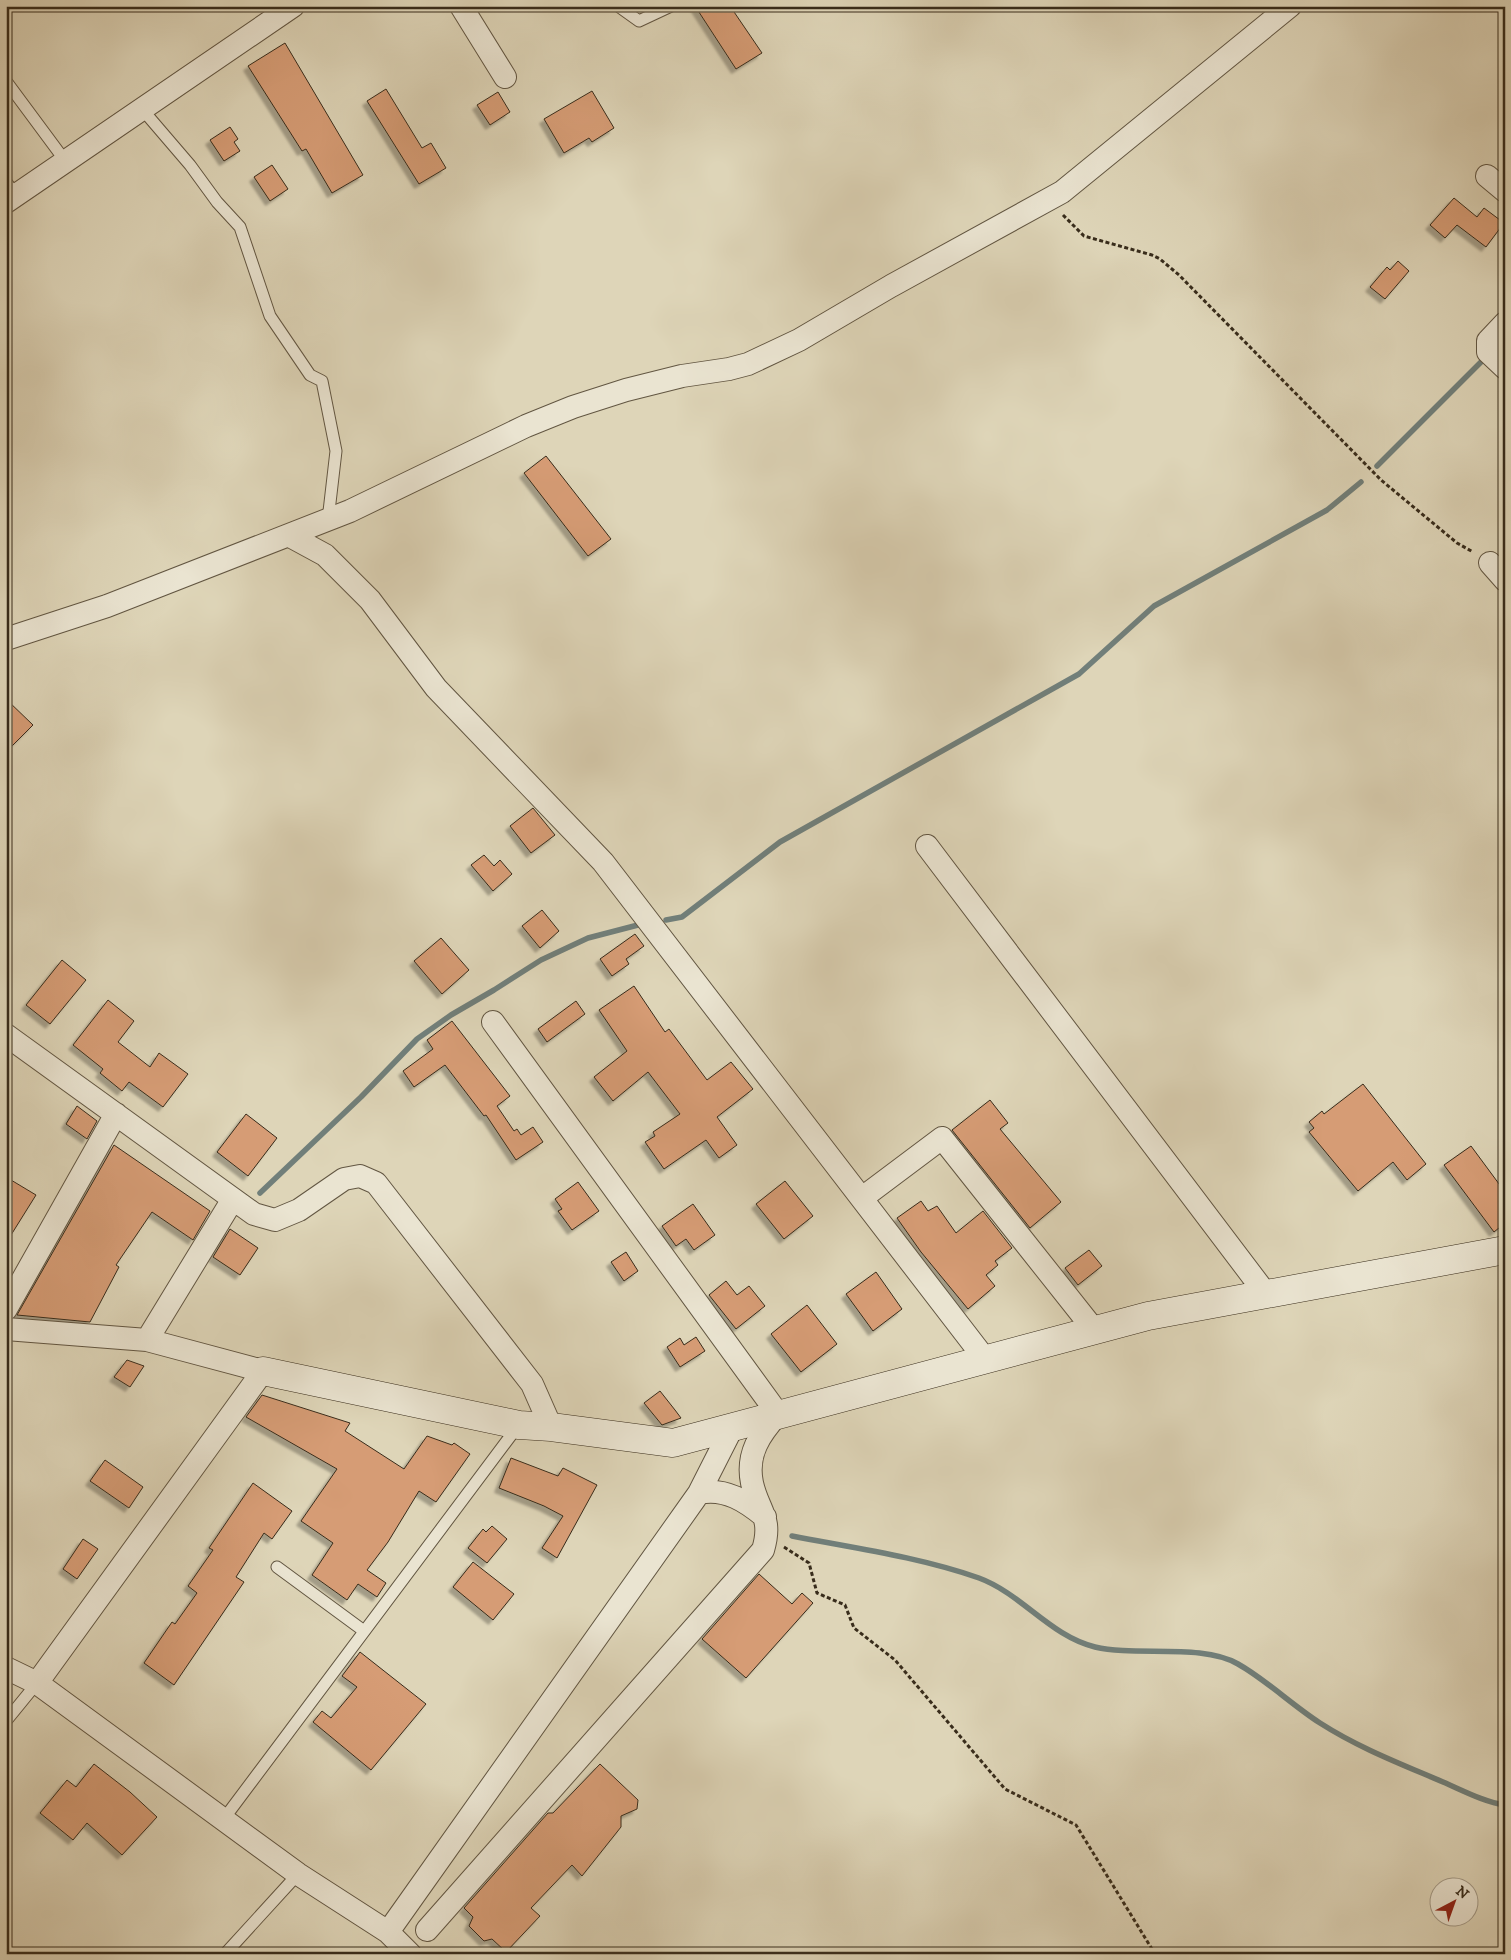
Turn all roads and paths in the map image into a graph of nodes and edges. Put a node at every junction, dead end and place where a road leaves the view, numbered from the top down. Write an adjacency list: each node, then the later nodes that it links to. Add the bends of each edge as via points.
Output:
1 (293, 6): 8 (street)
2 (461, 6): 6 (street)
3 (618, 6): 4 (lane, via 639,21)
4 (671, 6)
5 (1290, 6): 13 (street, via 1093,168)
6 (505, 76)
7 (6, 82): 9 (lane)
8 (142, 109): 9 (street); 16 (lane, via 240,227 270,316 310,375 322,381 336,451)
9 (66, 162): 12 (street)
10 (1487, 176): 11 (street)
11 (1505, 191)
12 (10, 193)
13 (1050, 199): 16 (street, via 799,340 748,364 682,376 573,407); 18 (path, via 1084,236 1160,259 1381,480 1457,543)
14 (1505, 323): 15 (street, via 1488,341 1488,352)
15 (1505, 368)
16 (328, 520): 17 (street)
17 (290, 536): 20 (street, via 108,606); 25 (street, via 325,555 370,600 436,688 603,862)
18 (1490, 563): 19 (street)
19 (1505, 580)
20 (6, 639)
21 (927, 846): 28 (street)
22 (493, 1022): 35 (street)
23 (6, 1035): 24 (street)
24 (116, 1114): 26 (street); 29 (street)
25 (862, 1198): 31 (street, via 942,1138); 33 (street)
26 (233, 1199): 32 (street); 38 (street, via 254,1214 275,1220 299,1210 344,1179 360,1176 376,1183 532,1384)
27 (1505, 1250): 28 (street)
28 (1266, 1294): 31 (street, via 1148,1316)
29 (6, 1308)
30 (6, 1329): 32 (street)
31 (1095, 1330): 33 (street)
32 (147, 1340): 34 (street)
33 (986, 1359): 35 (street)
34 (263, 1371): 36 (street); 44 (street)
35 (778, 1414): 37 (street); 40 (street, via 761,1433 751,1460 752,1483)
36 (519, 1425): 38 (street); 42 (lane)
37 (733, 1426): 38 (street, via 673,1443); 39 (street)
38 (551, 1427)
39 (699, 1493): 40 (street, via 725,1493 739,1498); 49 (street)
40 (766, 1526): 48 (street, via 763,1550); 52 (path, via 809,1563 817,1593 845,1605 854,1628 895,1660 1005,1789 1076,1825)
41 (278, 1567): 42 (lane)
42 (364, 1631): 46 (lane)
43 (6, 1668): 44 (street)
44 (37, 1683): 45 (lane); 46 (street)
45 (6, 1721)
46 (223, 1820): 47 (street)
47 (298, 1874): 49 (street); 50 (lane)
48 (427, 1930)
49 (388, 1932): 51 (street)
50 (225, 1954)
51 (410, 1954)
52 (1155, 1954)

